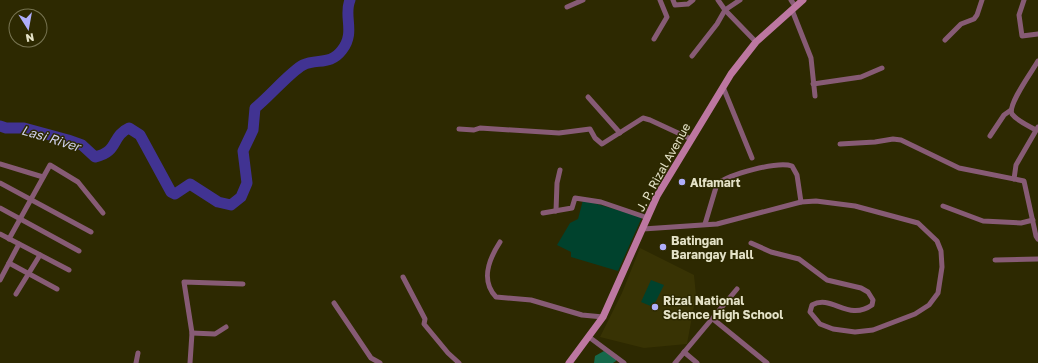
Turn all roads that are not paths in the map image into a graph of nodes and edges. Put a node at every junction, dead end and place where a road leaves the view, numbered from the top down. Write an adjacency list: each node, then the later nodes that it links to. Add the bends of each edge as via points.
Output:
1 (583, 0): 11 (street)
2 (660, 0): 14 (street, via 667,17)
3 (673, 0): 4 (street, via 676,5 688,4)
4 (694, 0)
5 (718, 0): 12 (street)
6 (740, 0): 12 (street)
7 (803, 0): 10 (main road, J. P. Rizal Avenue)
8 (982, 0): 15 (street, via 977,15 961,24)
9 (1024, 0): 13 (street, via 1019,15 1022,36)
10 (793, 5): 16 (main road, J. P. Rizal Avenue); 20 (street, via 811,58)
11 (566, 7)
12 (724, 10): 16 (street); 17 (street, via 717,24)
13 (1038, 34)
14 (654, 40)
15 (945, 40)
16 (756, 42): 21 (main road, J. P. Rizal Avenue)
17 (692, 56)
18 (1038, 61): 24 (street)
19 (882, 68): 20 (street, via 861,77)
20 (813, 84): 22 (street)
21 (723, 87): 29 (main road, J. P. Rizal Avenue); 31 (street)
22 (815, 96)
23 (588, 97): 27 (street)
24 (1011, 110): 26 (street, via 1016,117); 28 (street, via 1004,115)
25 (460, 129): 27 (street, via 559,133 590,129 602,144)
26 (1037, 129): 35 (street, via 1016,164)
27 (620, 133): 29 (street, via 643,118)
28 (990, 136)
29 (691, 139): 44 (main road, J. P. Rizal Avenue, via 657,196)
30 (840, 144): 35 (street, via 875,142 892,138 959,168)
31 (752, 158)
32 (0, 164): 34 (street)
33 (560, 170): 41 (street)
34 (43, 177): 37 (street); 42 (street, via 50,165 78,182)
35 (1014, 179): 46 (street, via 1024,181)
36 (0, 183): 37 (street)
37 (30, 200): 45 (street); 50 (street)
38 (801, 202): 47 (street, via 717,224); 47 (street, via 797,175 792,166 755,169 717,184); 55 (street, via 816,200 855,206 918,223 932,234 941,251 942,267 938,293 916,314 873,330 855,332 833,329 820,324 814,318 810,312 812,305 824,302 849,311 865,310 872,305 873,300 868,292 827,280 799,259 771,252)
39 (943, 206): 46 (street, via 983,221 1021,223)
40 (0, 208): 45 (street)
41 (556, 212): 43 (street); 44 (street, via 572,208 575,198 601,202)
42 (103, 213)
43 (543, 213)
44 (648, 218): 48 (main road, J. P. Rizal Avenue)
45 (20, 219): 52 (street); 57 (street)
46 (1033, 220): 49 (street)
47 (705, 224): 48 (street)
48 (643, 229): 71 (main road, J. P. Rizal Avenue)
49 (1037, 231): 53 (street)
50 (91, 232)
51 (0, 234): 52 (street)
52 (9, 239): 56 (street)
53 (1038, 239)
54 (500, 242): 71 (street, via 488,266 488,286 496,297 530,300 582,315)
55 (751, 243)
56 (19, 244): 58 (street); 61 (street)
57 (80, 251)
58 (40, 255): 62 (street); 63 (street)
59 (1038, 259): 60 (street)
60 (995, 260)
61 (9, 263): 63 (street); 65 (street)
62 (69, 270)
63 (29, 274): 67 (street); 69 (street)
64 (403, 277): 81 (street, via 425,319 424,324)
65 (0, 280)
66 (243, 284): 74 (street, via 184,282)
67 (57, 289)
68 (737, 289): 72 (street)
69 (16, 294)
70 (334, 304): 80 (street, via 371,358)
71 (603, 317): 75 (main road, J. P. Rizal Avenue)
72 (713, 319): 76 (street); 86 (street)
73 (226, 328): 74 (street, via 215,334)
74 (192, 333): 79 (street)
75 (589, 337): 82 (main road, J. P. Rizal Avenue); 83 (street)
76 (684, 352): 84 (street); 85 (street)
77 (138, 353): 78 (street)
78 (136, 363)
79 (190, 363)
80 (380, 363)
81 (459, 363)
82 (569, 363)
83 (624, 363)
84 (675, 363)
85 (697, 363)
86 (767, 363)

